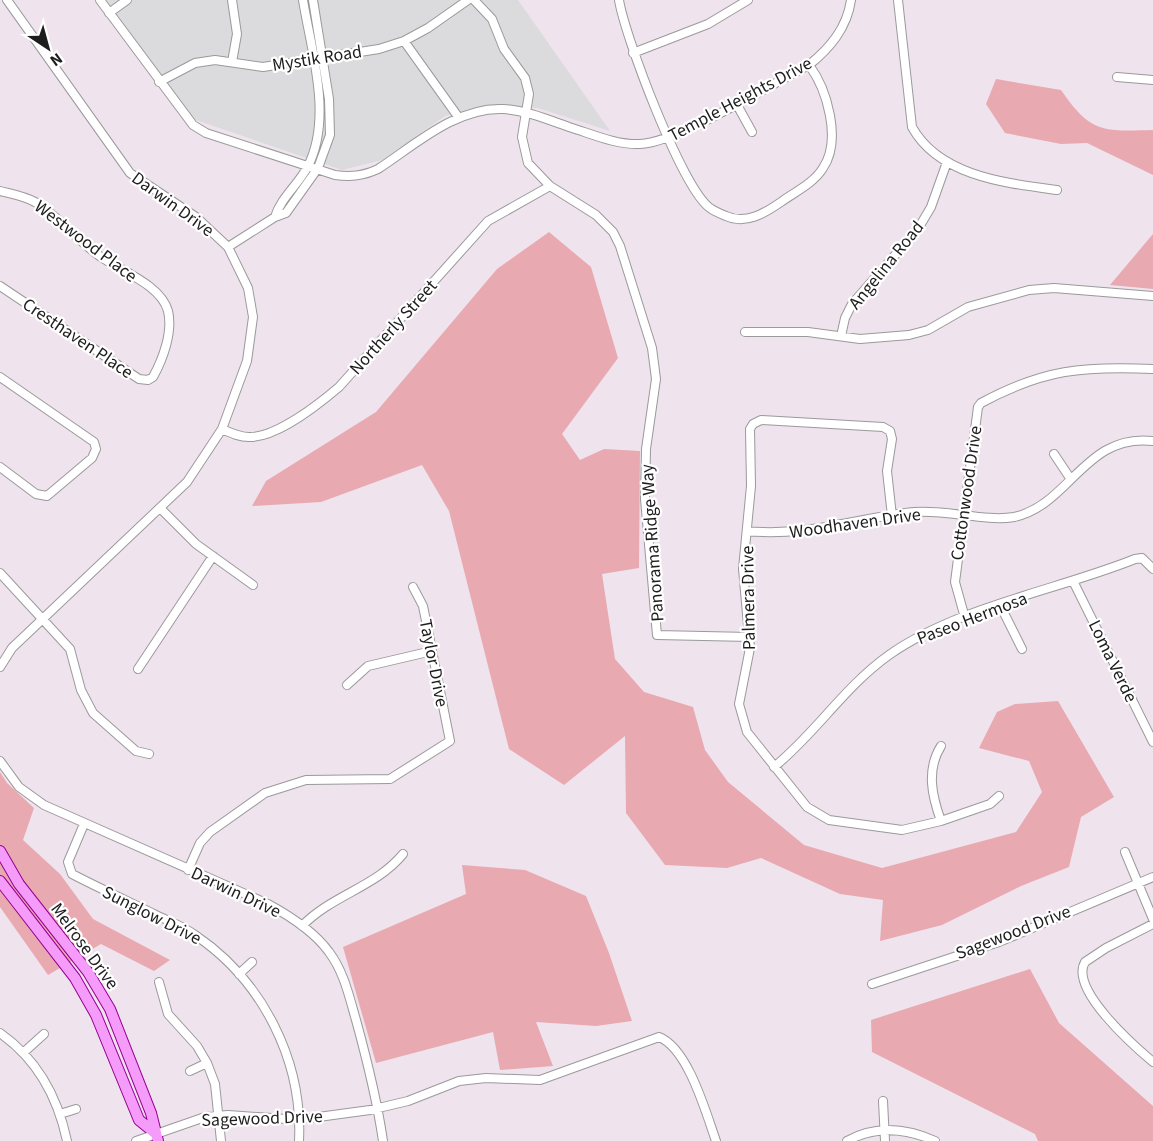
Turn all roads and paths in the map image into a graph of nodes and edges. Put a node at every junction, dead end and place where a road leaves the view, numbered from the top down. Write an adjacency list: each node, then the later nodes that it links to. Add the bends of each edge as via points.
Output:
1 (7, 0): 33 (street, Darwin Drive, via 129,172 196,217)
2 (99, 0): 13 (street, Temple Heights Drive)
3 (127, 0): 13 (street)
4 (232, 0): 18 (street, via 237,34)
5 (303, 0): 17 (street)
6 (313, 0): 16 (street)
7 (468, 0): 14 (street, Mystik Road)
8 (474, 0): 24 (street, via 492,19 504,49 525,78 529,94)
9 (619, 0): 15 (street)
10 (747, 0): 15 (street, via 708,24)
11 (851, 0): 19 (street, Temple Heights Drive, via 846,22)
12 (898, 0): 28 (street, via 912,127 921,143)
13 (109, 13): 22 (street, Temple Heights Drive)
14 (404, 41): 16 (street, Mystik Road, via 380,49); 25 (street)
15 (633, 53): 27 (street)
16 (323, 56): 17 (street, Mystik Road); 29 (street, via 330,135)
17 (312, 58): 18 (street, Mystik Road, via 263,67); 29 (street, via 319,127)
18 (232, 62): 22 (street, Mystik Road, via 195,63)
19 (809, 65): 23 (street, Temple Heights Drive); 27 (street, via 828,100 831,149 815,179 768,212 735,219 709,208)
20 (1117, 77): 21 (street)
21 (1153, 80)
22 (159, 82): 29 (street, Temple Heights Drive, via 185,118 199,129)
23 (736, 103): 26 (street); 27 (street, Temple Heights Drive)
24 (526, 113): 25 (street, Temple Heights Drive, via 504,109); 27 (street, Temple Heights Drive, via 621,144); 30 (street, via 522,137 528,163)
25 (459, 118): 29 (street, Temple Heights Drive, via 366,174 348,177)
26 (752, 132)
27 (669, 138)
28 (947, 162): 31 (street, via 964,171); 37 (street, Angelina Road, via 931,207 918,229 852,304)
29 (313, 166): 33 (street, via 286,213)
30 (550, 186): 41 (street, Northerly Street, via 488,221 339,387 322,401 259,436 234,435); 59 (street, Panorama Ridge Way, via 597,215 613,232 652,348 656,379 646,449 645,499 657,635)
31 (1057, 190)
32 (0, 191): 39 (street, Westwood Place, via 33,201 100,256 155,291 168,310 169,325)
33 (228, 247): 41 (street, Darwin Drive, via 248,288 253,317 247,361)
34 (0, 286): 39 (street, Cresthaven Place, via 140,380 148,381)
35 (1153, 296): 37 (street, via 1053,288 1029,290 968,307 909,336)
36 (745, 332): 37 (street)
37 (841, 336)
38 (1153, 369): 47 (street, Cottonwood Drive, via 1062,370 1017,384 981,403)
39 (156, 373)
40 (0, 377): 44 (street, via 94,442 96,449 92,458 47,496 36,494)
41 (222, 429): 46 (street, Darwin Drive, via 187,482)
42 (1153, 441): 45 (street, Woodhaven Drive, via 1110,447)
43 (1054, 454): 45 (street)
44 (0, 467)
45 (1070, 478): 47 (street, Woodhaven Drive, via 1035,509 1013,517)
46 (160, 509): 50 (street); 57 (street, Darwin Drive)
47 (963, 513): 48 (street, Woodhaven Drive); 58 (street, Cottonwood Drive, via 955,582)
48 (892, 516): 49 (street, Woodhaven Drive, via 798,533); 49 (street, Palmera Drive, via 887,492 890,431 884,427 761,420 750,429)
49 (747, 531): 59 (street, Palmera Drive, via 743,569)
50 (213, 556): 54 (street); 63 (street)
51 (1153, 569): 53 (street, Paseo Hermosa, via 1142,558)
52 (0, 573): 57 (street)
53 (1073, 581): 56 (street, Paseo Hermosa); 65 (street, Loma Verde)
54 (253, 585)
55 (413, 587): 61 (street, Taylor Drive, via 423,606)
56 (1000, 605): 58 (street, Paseo Hermosa); 60 (street)
57 (43, 618): 62 (street, Darwin Drive, via 12,648); 67 (street, via 70,649 81,690 93,713 136,751)
58 (965, 618): 69 (street, Paseo Hermosa, via 917,638 889,655 856,681 811,734)
59 (750, 638): 69 (street, Palmera Drive, via 739,704 747,732)
60 (1023, 649)
61 (432, 651): 64 (street, via 368,666); 76 (street, Taylor Drive, via 450,741 390,779 306,780 265,793 210,832 200,843)
62 (0, 667)
63 (138, 669)
64 (346, 685)
65 (1153, 741)
66 (941, 746): 71 (street, via 935,757 931,787)
67 (149, 754)
68 (0, 761): 72 (street, Darwin Drive, via 32,798)
69 (774, 767): 71 (street, Palmera Drive, via 807,807 829,820 902,830)
70 (999, 796): 71 (street, Palmera Drive, via 990,804)
71 (941, 821)
72 (84, 824): 76 (street, Darwin Drive); 84 (street, Sunglow Drive, via 68,862 72,874 193,933 219,952)
73 (0, 851): 100 (main road, Melrose Drive, via 19,884 88,972 110,1009 152,1113)
74 (1125, 852): 79 (street)
75 (404, 854): 82 (street, via 377,879 322,908)
76 (188, 870): 82 (street, Darwin Drive, via 267,904)
77 (1153, 877): 79 (street, Sagewood Drive)
78 (0, 881): 100 (main road, Melrose Drive, via 75,978 96,1015 139,1120)
79 (1139, 883): 80 (street); 86 (street, Sagewood Drive, via 999,942)
80 (1153, 919)
81 (1153, 924): 90 (street, via 1106,948 1083,966 1083,976 1108,1021)
82 (302, 926): 94 (street, Darwin Drive, via 328,951 344,978)
83 (252, 962): 84 (street)
84 (239, 974): 98 (street, Sunglow Drive, via 260,998 281,1042 299,1095)
85 (159, 982): 91 (street, via 168,1014)
86 (872, 984)
87 (0, 1033): 89 (street)
88 (44, 1034): 89 (street)
89 (23, 1053): 96 (street, via 43,1078)
90 (1153, 1062)
91 (207, 1063): 92 (street); 97 (street, via 215,1084)
92 (190, 1071)
93 (883, 1101): 99 (street)
94 (378, 1108): 98 (street, Sagewood Drive); 105 (street, Darwin Drive); 106 (street, Sagewood Drive, via 459,1081 540,1080 659,1037 666,1040 688,1071)
95 (76, 1109): 96 (street)
96 (60, 1114): 101 (street)
97 (219, 1116): 98 (street, Sagewood Drive); 100 (street, Sagewood Drive, via 182,1123); 103 (street)
98 (300, 1118): 104 (street, Sunglow Drive)
99 (885, 1130): 107 (street); 108 (street); 109 (street, via 910,1132)
100 (156, 1137): 102 (street, Sagewood Drive)
101 (67, 1141)
102 (136, 1141)
103 (220, 1141)
104 (299, 1141)
105 (383, 1141)
106 (716, 1141)
107 (847, 1141)
108 (885, 1141)
109 (935, 1141)

